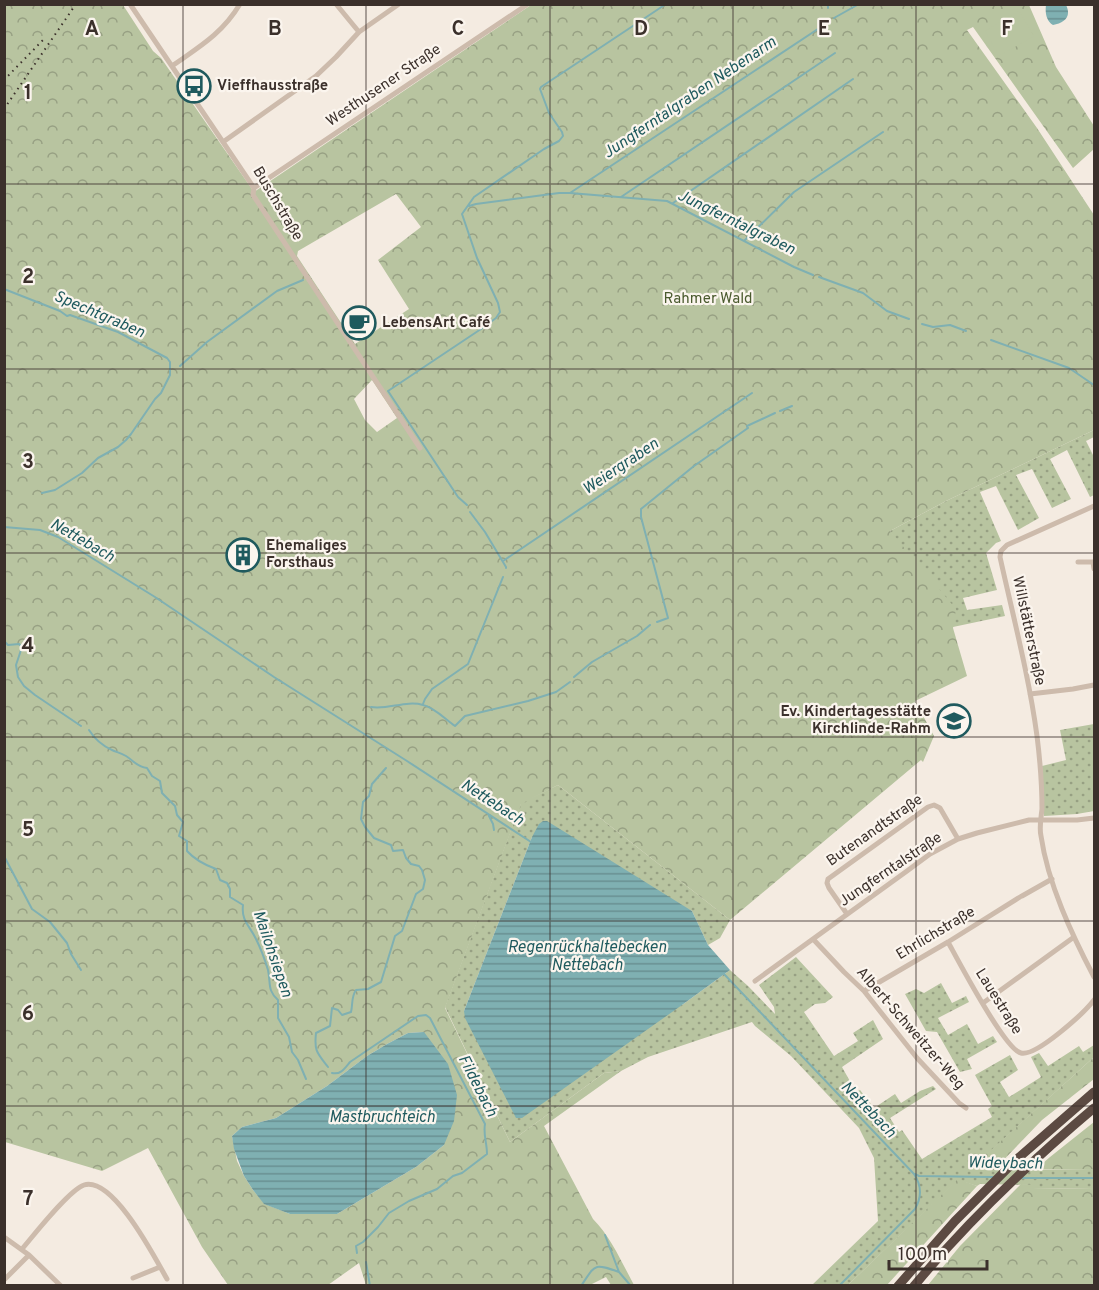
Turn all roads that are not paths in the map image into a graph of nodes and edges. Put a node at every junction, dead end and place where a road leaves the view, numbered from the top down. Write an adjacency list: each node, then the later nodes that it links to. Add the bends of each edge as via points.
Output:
1 (130, 4): 7 (street, Buschstraße)
2 (240, 4): 7 (street, via 215,36)
3 (336, 4): 6 (street)
4 (399, 4): 6 (street)
5 (528, 4): 9 (street, Westhusener Straße)
6 (359, 33): 8 (street, via 316,76)
7 (172, 66): 8 (street, Buschstraße)
8 (223, 142): 9 (street, Buschstraße)
9 (254, 188): 10 (street, Buschstraße, via 253,195)
10 (420, 448)
11 (1095, 506): 15 (street, Willstätterstraße, via 1001,551)
12 (1078, 562): 13 (street, via 1093,562)
13 (1095, 569)
14 (1095, 684): 15 (street)
15 (1030, 694): 17 (street, Willstätterstraße, via 1040,767)
16 (1095, 818): 17 (street, Jungferntalstraße)
17 (1041, 820): 18 (street, Jungferntalstraße); 19 (street, via 1040,834)
18 (958, 839): 20 (street, Jungferntalstraße, via 930,854); 20 (street, Butenandtstraße, via 940,808 934,804 928,807 828,879 829,888)
19 (1052, 879): 21 (street); 23 (street, Ehrlichstraße)
20 (847, 914): 22 (street, Jungferntalstraße)
21 (1074, 937): 24 (street); 28 (street)
22 (813, 939): 25 (street, Jungferntalstraße); 26 (street, Albert-Schweitzer-Weg)
23 (948, 942): 26 (street, Ehrlichstraße); 28 (street, Lauestraße)
24 (1095, 977)
25 (755, 981)
26 (864, 991): 30 (street, Albert-Schweitzer-Weg, via 916,1056)
27 (1095, 1000): 28 (street, Lauestraße, via 1059,1034 1030,1053 1011,1046)
28 (982, 1003)
29 (1095, 1092): 40 (highway, via 1017,1159)
30 (966, 1108)
31 (1095, 1108): 41 (highway, via 1000,1194)
32 (4, 1236): 33 (street)
33 (22, 1249): 34 (street); 35 (street, via 65,1199 84,1185 94,1185 118,1202)
34 (29, 1255): 38 (street); 39 (street)
35 (160, 1267): 36 (street); 37 (street)
36 (133, 1278)
37 (167, 1279)
38 (4, 1280)
39 (61, 1286)
40 (898, 1286)
41 (914, 1286)

